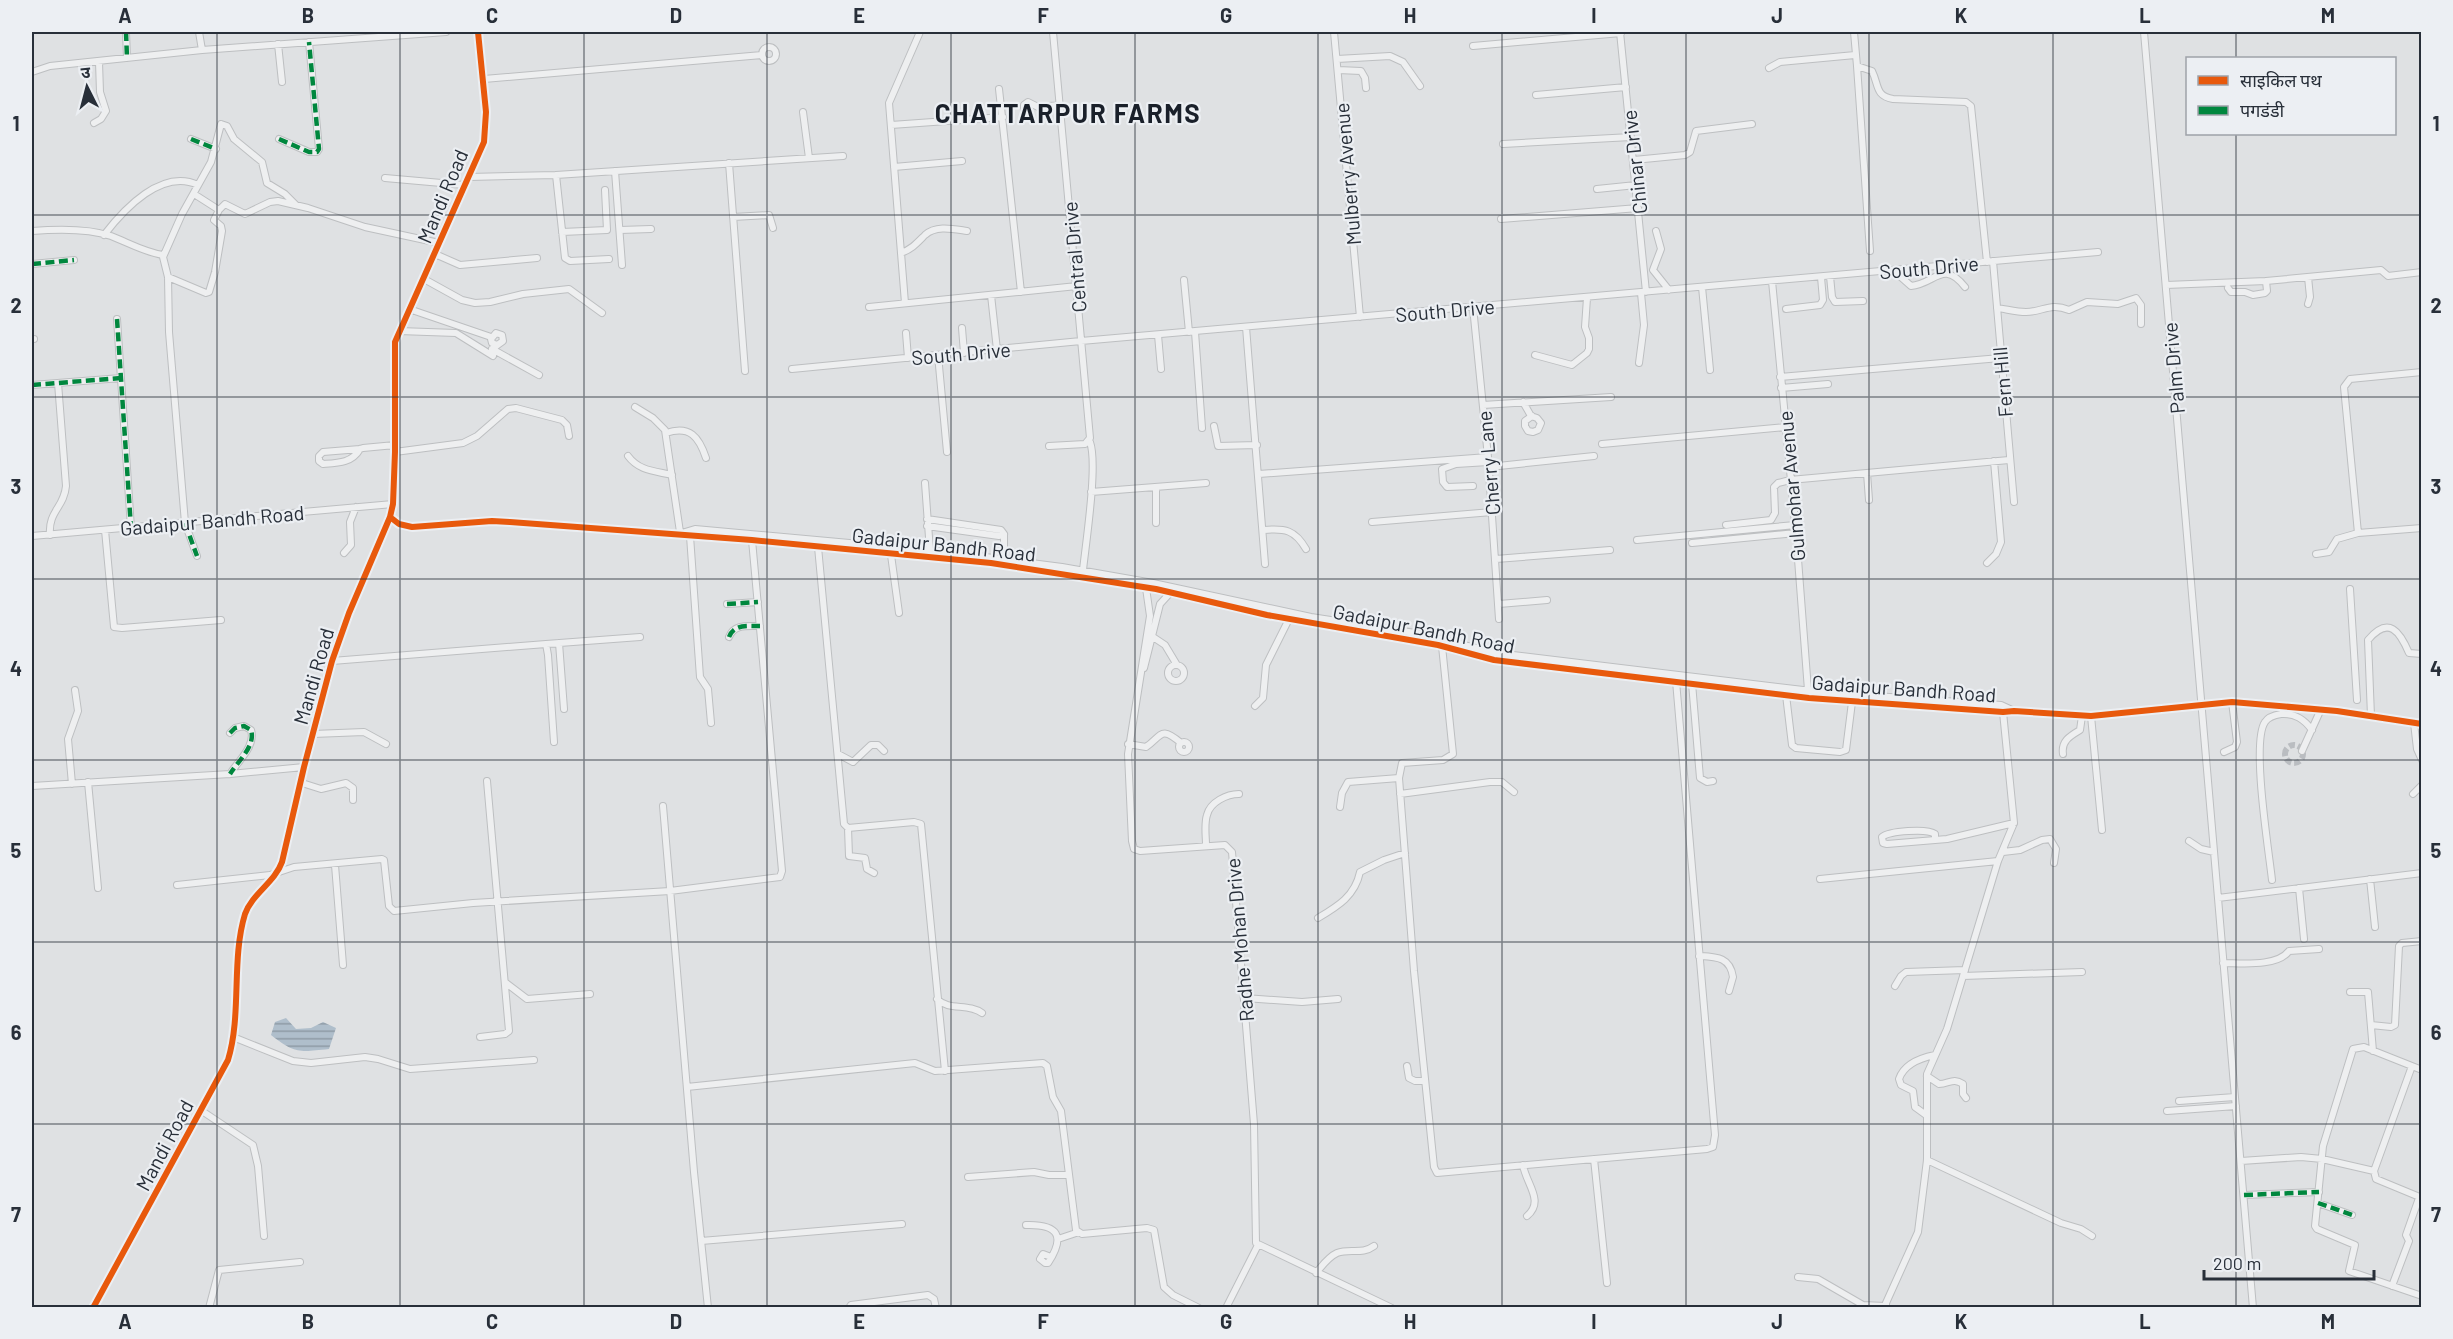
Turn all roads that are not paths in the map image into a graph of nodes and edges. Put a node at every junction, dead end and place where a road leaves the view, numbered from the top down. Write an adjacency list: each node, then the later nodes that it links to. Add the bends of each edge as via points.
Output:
1 (126, 32): 17 (street)
2 (199, 32): 14 (street)
3 (446, 32): 11 (street)
4 (478, 32): 24 (street, Mandi Road)
5 (920, 32): 37 (street, via 890,98)
6 (1053, 32): 31 (street, Central Drive)
7 (1334, 32): 18 (street, Mulberry Avenue)
8 (1621, 32): 13 (street); 27 (street, Chinar Drive)
9 (1854, 32): 16 (street)
10 (2144, 32): 94 (street, Palm Drive)
11 (309, 42): 12 (street); 40 (street, via 319,149 309,152)
12 (278, 44): 14 (street); 25 (street)
13 (1473, 46)
14 (202, 50): 17 (street)
15 (762, 55): 24 (street)
16 (1855, 55): 20 (street); 21 (street, via 1780,63)
17 (127, 58): 19 (street)
18 (1337, 59): 22 (street, Mulberry Avenue); 26 (street, via 1390,56 1403,62)
19 (99, 62): 23 (street, via 50,66); 35 (street, via 100,92 106,111)
20 (1857, 65): 73 (street); 81 (street, Fern Hill, via 1872,71 1879,92 1886,98 1966,102 1971,106)
21 (1769, 68)
22 (1338, 70): 28 (street, via 1361,71); 113 (street, Mulberry Avenue)
23 (32, 72)
24 (484, 79): 51 (street, Mandi Road, via 486,132)
25 (282, 82)
26 (1420, 86)
27 (1626, 87): 30 (street); 38 (street, Chinar Drive)
28 (1366, 88)
29 (999, 89): 34 (street)
30 (1536, 95)
31 (1060, 105): 33 (street, via 1038,107 1028,102); 95 (street, Central Drive)
32 (803, 112): 44 (street)
33 (1024, 115)
34 (1002, 117): 37 (street); 100 (street)
35 (94, 123)
36 (1752, 124): 45 (street, via 1696,131 1690,152 1685,155)
37 (891, 125): 48 (street)
38 (1631, 137): 41 (street); 45 (street, Chinar Drive)
39 (191, 139): 42 (street)
40 (279, 139)
41 (1503, 144)
42 (216, 149): 53 (street); 59 (street, via 223,124 262,162 267,183)
43 (843, 156): 44 (street)
44 (809, 158): 47 (street)
45 (1634, 160): 55 (street, Chinar Drive)
46 (962, 161): 48 (street)
47 (729, 163): 49 (street); 62 (street)
48 (894, 167): 75 (street)
49 (615, 171): 50 (street); 66 (street)
50 (556, 175): 51 (street); 70 (street)
51 (469, 177): 54 (street, Mandi Road)
52 (385, 178): 54 (street)
53 (198, 185): 58 (street); 71 (street, via 176,181 151,191 126,208)
54 (465, 185): 72 (street, Mandi Road)
55 (1636, 185): 56 (street); 60 (street, Chinar Drive)
56 (1597, 189)
57 (605, 190): 70 (street, via 607,230)
58 (194, 194): 61 (street); 77 (street)
59 (296, 205): 61 (street, via 272,202 245,214 224,204); 72 (street, via 356,224)
60 (1638, 208): 63 (street); 101 (street, Chinar Drive)
61 (219, 210): 87 (street, via 214,220 222,231 209,292)
62 (733, 217): 64 (street, via 769,215); 136 (street)
63 (1501, 219)
64 (773, 228)
65 (651, 229): 66 (street)
66 (620, 230): 83 (street)
67 (32, 231): 71 (street)
68 (967, 231): 75 (street, via 938,228)
69 (1656, 231): 99 (street, via 1661,249 1653,270)
70 (562, 232): 79 (street, via 564,254 570,261)
71 (104, 235): 77 (street)
72 (440, 243): 76 (street, Mandi Road)
73 (1870, 251)
74 (2098, 252): 81 (street, South Drive)
75 (901, 253): 105 (street)
76 (435, 254): 78 (street, via 460,265); 90 (street, Mandi Road)
77 (164, 255): 87 (street)
78 (537, 258)
79 (609, 259)
80 (74, 260): 82 (street)
81 (1990, 261): 84 (street, South Drive); 109 (street, Fern Hill)
82 (32, 264)
83 (622, 265)
84 (1893, 270): 86 (street, South Drive); 97 (street, via 1911,286 1948,274)
85 (2421, 272): 89 (street, via 2388,276 2381,270)
86 (1830, 276): 88 (street, South Drive); 104 (street, via 1835,302)
87 (168, 277): 184 (street)
88 (1821, 277): 92 (street, South Drive); 111 (street, via 1820,305)
89 (2308, 277): 93 (street); 106 (street)
90 (424, 279): 110 (street, Mandi Road); 112 (street, via 475,303 569,289)
91 (1184, 280): 119 (street)
92 (1772, 281): 96 (street, South Drive); 139 (street, Gulmohar Avenue)
93 (2266, 281): 94 (street); 98 (street, via 2267,291 2261,294 2231,292)
94 (2166, 285): 248 (street, Palm Drive)
95 (1077, 286): 100 (street); 123 (street, Central Drive)
96 (1702, 287): 99 (street, South Drive); 135 (street)
97 (1965, 287)
98 (2228, 288)
99 (1669, 290): 101 (street, South Drive)
100 (1021, 292): 102 (street)
101 (1644, 293): 103 (street, South Drive); 132 (street, Chinar Drive)
102 (991, 295): 105 (street); 125 (street)
103 (1587, 298): 108 (street, South Drive); 128 (street, via 1587,353 1572,365)
104 (1863, 301)
105 (905, 303): 107 (street)
106 (2308, 304)
107 (869, 307)
108 (1473, 307): 113 (street, South Drive); 147 (street, Cherry Lane)
109 (1996, 308): 115 (street, via 2030,312 2061,306 2069,310 2086,302 2122,304 2136,298 2141,305); 131 (street, Fern Hill)
110 (409, 309): 118 (street, Mandi Road); 122 (street)
111 (1786, 309)
112 (602, 313)
113 (1360, 317): 116 (street, South Drive)
114 (117, 319): 140 (street)
115 (2141, 324)
116 (1246, 327): 119 (street, South Drive); 157 (street)
117 (962, 328): 126 (street)
118 (399, 332): 129 (street, via 456,333); 160 (street, Mandi Road, via 394,354)
119 (1192, 332): 121 (street, South Drive); 152 (street)
120 (906, 333): 130 (street)
121 (1158, 335): 123 (street, South Drive); 134 (street)
122 (491, 337): 124 (street); 124 (street, via 496,333 503,337)
123 (1081, 341): 125 (street, South Drive); 155 (street, Central Drive)
124 (497, 345): 138 (street, via 492,349)
125 (997, 350): 126 (street, South Drive)
126 (964, 353): 127 (street, South Drive)
127 (938, 355): 130 (street, South Drive); 161 (street)
128 (1534, 355)
129 (493, 356)
130 (908, 358): 133 (street, South Drive)
131 (2000, 358): 139 (street); 165 (street, Fern Hill)
132 (1639, 363)
133 (792, 369)
134 (1161, 369)
135 (1710, 370)
136 (745, 371)
137 (2421, 372): 195 (street, via 2350,379 2345,383)
138 (539, 375)
139 (1780, 377): 144 (street, Gulmohar Avenue)
140 (121, 378): 141 (street); 189 (street)
141 (58, 383): 143 (street); 196 (street, via 65,492 50,519)
142 (1828, 384): 144 (street)
143 (32, 386)
144 (1781, 388): 151 (street, Gulmohar Avenue)
145 (1611, 397): 146 (street)
146 (1522, 402): 147 (street); 149 (street)
147 (1483, 405): 167 (street, Cherry Lane)
148 (635, 407): 153 (street)
149 (1532, 416)
150 (1214, 426): 157 (street, via 1221,447)
151 (1785, 427): 156 (street); 171 (street, Gulmohar Avenue)
152 (1202, 428)
153 (666, 433): 164 (street, via 679,429 693,435 700,441); 170 (street)
154 (569, 436): 160 (street, via 562,420 512,408 463,443)
155 (1090, 442): 158 (street); 176 (street, Central Drive)
156 (1602, 444)
157 (1257, 445): 169 (street)
158 (1049, 446)
159 (360, 448): 159 (street, via 323,452 319,461 346,462); 160 (street)
160 (395, 449): 179 (street, Mandi Road)
161 (947, 452)
162 (628, 456): 170 (street, via 635,465)
163 (1594, 456): 167 (street)
164 (706, 458)
165 (2009, 460): 166 (street); 178 (street, Fern Hill)
166 (1994, 461): 168 (street); 212 (street, via 2001,542)
167 (1488, 462): 169 (street); 174 (street, via 1442,469 1447,487); 181 (street, Cherry Lane)
168 (1866, 473): 171 (street); 177 (street)
169 (1259, 474): 192 (street)
170 (672, 475): 193 (street)
171 (1790, 480): 187 (street, via 1774,487 1775,513 1771,520); 188 (street, Gulmohar Avenue)
172 (925, 483): 185 (street)
173 (1206, 483): 175 (street)
174 (1473, 486)
175 (1156, 487): 176 (street); 186 (street)
176 (1091, 492): 214 (street, Central Drive)
177 (1869, 500)
178 (2014, 502)
179 (393, 504): 180 (street, Gadaipur Bandh Road); 182 (street, Mandi Road)
180 (356, 507): 184 (street, Gadaipur Bandh Road); 206 (street, via 350,522 351,545)
181 (1492, 512): 183 (street); 211 (street, Cherry Lane)
182 (390, 517): 193 (street, Gadaipur Bandh Road, via 412,527 492,521); 236 (street, Mandi Road)
183 (1372, 522)
184 (185, 523): 189 (street, Gadaipur Bandh Road); 209 (street)
185 (927, 523): 205 (street); 210 (street, via 1001,530)
186 (1156, 524)
187 (1726, 525)
188 (1795, 525): 194 (street, Gulmohar Avenue); 200 (street)
189 (131, 528): 191 (street, Gadaipur Bandh Road)
190 (2421, 528): 195 (street)
191 (105, 530): 196 (street, Gadaipur Bandh Road); 225 (street, via 114,627)
192 (1263, 530): 203 (street, via 1291,531); 213 (street)
193 (677, 533): 198 (street, Gadaipur Bandh Road); 205 (street, via 699,529)
194 (1796, 533): 201 (street); 242 (street, Gulmohar Avenue)
195 (2358, 533): 207 (street, via 2337,539 2329,552)
196 (50, 535): 197 (street, Gadaipur Bandh Road)
197 (32, 536)
198 (690, 536): 199 (street, Gadaipur Bandh Road); 256 (street, via 699,675 708,689)
199 (752, 540): 202 (street, Gadaipur Bandh Road); 219 (street)
200 (1637, 540)
201 (1692, 543)
202 (818, 547): 208 (street, Gadaipur Bandh Road); 268 (street)
203 (1306, 549)
204 (1610, 550): 211 (street)
205 (930, 551): 210 (street)
206 (344, 553)
207 (2316, 554)
208 (891, 555): 215 (street, Gadaipur Bandh Road, via 991,563); 222 (street)
209 (197, 556)
210 (1004, 559): 214 (street)
211 (1496, 559): 221 (street, Cherry Lane)
212 (1987, 562)
213 (1265, 564)
214 (1083, 570): 242 (street, via 1311,617 1414,633 1496,653)
215 (1146, 588): 217 (street, Gadaipur Bandh Road); 238 (street, Radhe Mohan Drive, via 1150,610)
216 (2350, 589): 231 (street)
217 (1170, 593): 223 (street, Gadaipur Bandh Road); 229 (street, via 1160,604)
218 (1547, 600): 221 (street)
219 (758, 602): 220 (street); 226 (street)
220 (727, 604)
221 (1499, 604): 224 (street, Cherry Lane)
222 (899, 613)
223 (1288, 619): 234 (street, Gadaipur Bandh Road); 247 (street, via 1270,652 1263,698)
224 (1500, 619)
225 (221, 620)
226 (760, 626): 228 (street, via 739,627); 309 (street, via 782,875)
227 (639, 637): 232 (street)
228 (729, 637)
229 (1153, 637): 237 (street, via 1165,645); 238 (street)
230 (2368, 640): 231 (street); 235 (street, via 2378,631 2394,629 2409,653); 255 (street)
231 (2353, 641): 244 (street)
232 (559, 643): 233 (street); 249 (street)
233 (546, 644): 236 (street); 261 (street)
234 (1440, 645): 239 (street, Gadaipur Bandh Road, via 1494,660); 273 (street, via 1453,754 1443,760 1402,763)
235 (2421, 654)
236 (332, 661): 260 (street, Mandi Road)
237 (1177, 665)
238 (1140, 677): 264 (street, Radhe Mohan Drive)
239 (1676, 681): 240 (street, Gadaipur Bandh Road); 317 (street)
240 (1692, 683): 243 (street, Gadaipur Bandh Road); 275 (street, via 1700,778)
241 (75, 690): 277 (street, via 78,711 68,739)
242 (1808, 690): 251 (street, via 2001,705)
243 (1786, 694): 245 (street, Gadaipur Bandh Road); 245 (street, via 1792,745 1796,748 1846,750)
244 (2357, 700)
245 (1852, 702): 252 (street, Gadaipur Bandh Road)
246 (2232, 702): 248 (street, Gadaipur Bandh Road); 250 (street, Gadaipur Bandh Road); 267 (street, via 2237,742)
247 (1255, 706)
248 (2201, 706): 254 (street, Gadaipur Bandh Road); 295 (street, Palm Drive)
249 (564, 709)
250 (2321, 709): 255 (street, Gadaipur Bandh Road); 258 (street)
251 (2014, 711): 252 (street, Gadaipur Bandh Road); 253 (street, Gadaipur Bandh Road)
252 (2003, 712): 288 (street)
253 (2082, 716): 254 (street, Gadaipur Bandh Road); 269 (street, via 2080,730 2067,738)
254 (2091, 716): 290 (street)
255 (2371, 716): 257 (street, Gadaipur Bandh Road)
256 (711, 723)
257 (2418, 723): 270 (street, via 2417,749)
258 (2312, 730): 266 (street); 305 (street, via 2301,718 2287,714 2269,718 2262,728 2261,767)
259 (230, 733): 272 (street, via 244,726 251,730 252,739)
260 (313, 734): 263 (street, via 364,732); 271 (street, Mandi Road)
261 (554, 742)
262 (1181, 743): 264 (street, via 1163,734 1146,747)
263 (386, 744)
264 (1128, 744): 293 (street, Radhe Mohan Drive, via 1134,849)
265 (884, 751): 268 (street, via 871,745 853,762)
266 (2302, 751)
267 (2224, 752)
268 (838, 754): 289 (street)
269 (2063, 754)
270 (2421, 760)
271 (304, 767): 272 (street); 278 (street, Mandi Road)
272 (230, 774): 276 (street)
273 (1399, 778): 283 (street); 287 (street, via 1348,782)
274 (487, 781): 311 (street)
275 (1713, 781)
276 (88, 782): 277 (street); 307 (street)
277 (72, 783): 280 (street)
278 (302, 783): 285 (street, via 321,789 348,784 353,788); 300 (street, Mandi Road)
279 (2421, 785): 284 (street)
280 (32, 786)
281 (1514, 792): 283 (street, via 1502,783 1490,782)
282 (1239, 794): 293 (street, via 1225,796 1209,810)
283 (1400, 794): 296 (street)
284 (2413, 794)
285 (353, 800)
286 (663, 806): 309 (street)
287 (1340, 807)
288 (2014, 823): 291 (street); 294 (street)
289 (848, 828): 301 (street, via 849,856 865,858 867,869); 328 (street, via 921,824)
290 (2102, 830)
291 (1935, 840): 291 (street, via 1935,834 1927,830 1882,837 1887,844)
292 (2189, 841): 295 (street)
293 (1206, 845): 327 (street, Radhe Mohan Drive, via 1225,845 1232,852)
294 (2002, 852): 297 (street); 298 (street, via 2050,839 2056,849)
295 (2214, 852): 310 (street, Palm Drive)
296 (1405, 853): 312 (street, via 1360,872 1358,885 1348,898); 342 (street)
297 (1998, 861): 303 (street); 321 (street)
298 (2054, 863)
299 (334, 865): 300 (street, via 294,867); 311 (street, via 383,860 389,906 393,910); 319 (street)
300 (278, 873): 306 (street); 332 (street, Mandi Road, via 246,914)
301 (874, 873)
302 (2421, 873): 304 (street)
303 (1820, 879)
304 (2370, 879): 308 (street); 313 (street)
305 (2272, 880)
306 (177, 885)
307 (98, 888)
308 (2299, 888): 310 (street); 314 (street)
309 (670, 891): 311 (street); 343 (street)
310 (2218, 898): 318 (street, Palm Drive)
311 (497, 902): 322 (street)
312 (1318, 918)
313 (2375, 927)
314 (2304, 939)
315 (2421, 941): 331 (street, via 2399,946 2396,1025)
316 (2319, 949): 318 (street, via 2289,951 2284,958 2274,960)
317 (1699, 956): 324 (street, via 1722,958 1730,965 1734,980); 351 (street, via 1713,1147)
318 (2223, 963): 344 (street, Palm Drive)
319 (343, 965)
320 (2082, 972): 321 (street)
321 (1964, 973): 323 (street, via 1906,972); 335 (street)
322 (506, 982): 326 (street, via 527,999); 333 (street, via 509,1031)
323 (1895, 986)
324 (1729, 991)
325 (2350, 992): 331 (street, via 2368,992)
326 (590, 994)
327 (1245, 998): 329 (street, via 1302,1002); 372 (street, Radhe Mohan Drive)
328 (936, 999): 330 (street, via 944,1005); 340 (street)
329 (1338, 999)
330 (982, 1013)
331 (2371, 1025): 334 (street)
332 (233, 1037): 336 (street, via 293,1061 311,1063 365,1057 410,1069); 348 (street, Mandi Road, via 228,1060)
333 (480, 1037)
334 (2373, 1051): 338 (street); 352 (street, via 2353,1049 2323,1143)
335 (1935, 1055): 341 (street); 350 (street, via 1905,1067 1899,1079 1901,1085 1913,1091 1915,1107)
336 (534, 1060)
337 (1407, 1066): 342 (street, via 1409,1078)
338 (2412, 1066): 339 (street); 356 (street)
339 (2421, 1070)
340 (945, 1071): 343 (street, via 933,1071 915,1063); 357 (street, via 1044,1064 1061,1111)
341 (1927, 1076): 345 (street, via 1939,1084 1958,1081 1963,1084); 350 (street)
342 (1425, 1081): 355 (street, via 1435,1172)
343 (687, 1087): 371 (street)
344 (2235, 1097): 346 (street); 347 (street, Palm Drive)
345 (1966, 1098)
346 (2179, 1101)
347 (2236, 1106): 349 (street); 354 (street, Palm Drive)
348 (202, 1111): 368 (street, via 253,1145); 382 (street, Mandi Road)
349 (2167, 1111)
350 (1926, 1115): 353 (street)
351 (1594, 1159): 355 (street); 378 (street)
352 (2322, 1159): 354 (street); 356 (street); 359 (street)
353 (1927, 1161): 369 (street); 381 (street, via 1917,1237)
354 (2241, 1161): 360 (street, Palm Drive)
355 (1523, 1165): 364 (street, via 1536,1200 1534,1210)
356 (2374, 1171): 361 (street, via 2376,1179)
357 (1069, 1175): 358 (street, via 1034,1172); 367 (street)
358 (968, 1177)
359 (2319, 1192): 360 (street); 362 (street)
360 (2244, 1195): 390 (street, Palm Drive)
361 (2420, 1198): 379 (street)
362 (2318, 1203): 363 (street); 379 (street, via 2316,1229 2355,1245 2349,1271)
363 (2352, 1215)
364 (1527, 1216)
365 (902, 1224): 371 (street)
366 (1026, 1225): 370 (street, via 1047,1225)
367 (1079, 1232): 370 (street); 387 (street, via 1152,1229 1166,1290)
368 (264, 1236)
369 (2092, 1236)
370 (1058, 1239): 374 (street, via 1057,1250)
371 (701, 1241): 384 (street)
372 (1258, 1245): 376 (street); 388 (street)
373 (1374, 1246): 376 (street, via 1364,1251 1336,1253)
374 (1051, 1257)
375 (300, 1262): 383 (street, via 219,1270)
376 (1316, 1273): 389 (street)
377 (1798, 1277): 381 (street, via 1818,1279 1863,1305)
378 (1607, 1283)
379 (2392, 1286): 380 (street)
380 (2421, 1296)
381 (1883, 1307)
382 (93, 1308)
383 (209, 1308)
384 (708, 1308)
385 (849, 1308): 386 (street, via 928,1295 934,1299)
386 (936, 1308)
387 (1199, 1308)
388 (1226, 1308)
389 (1392, 1308)
390 (2253, 1308)

